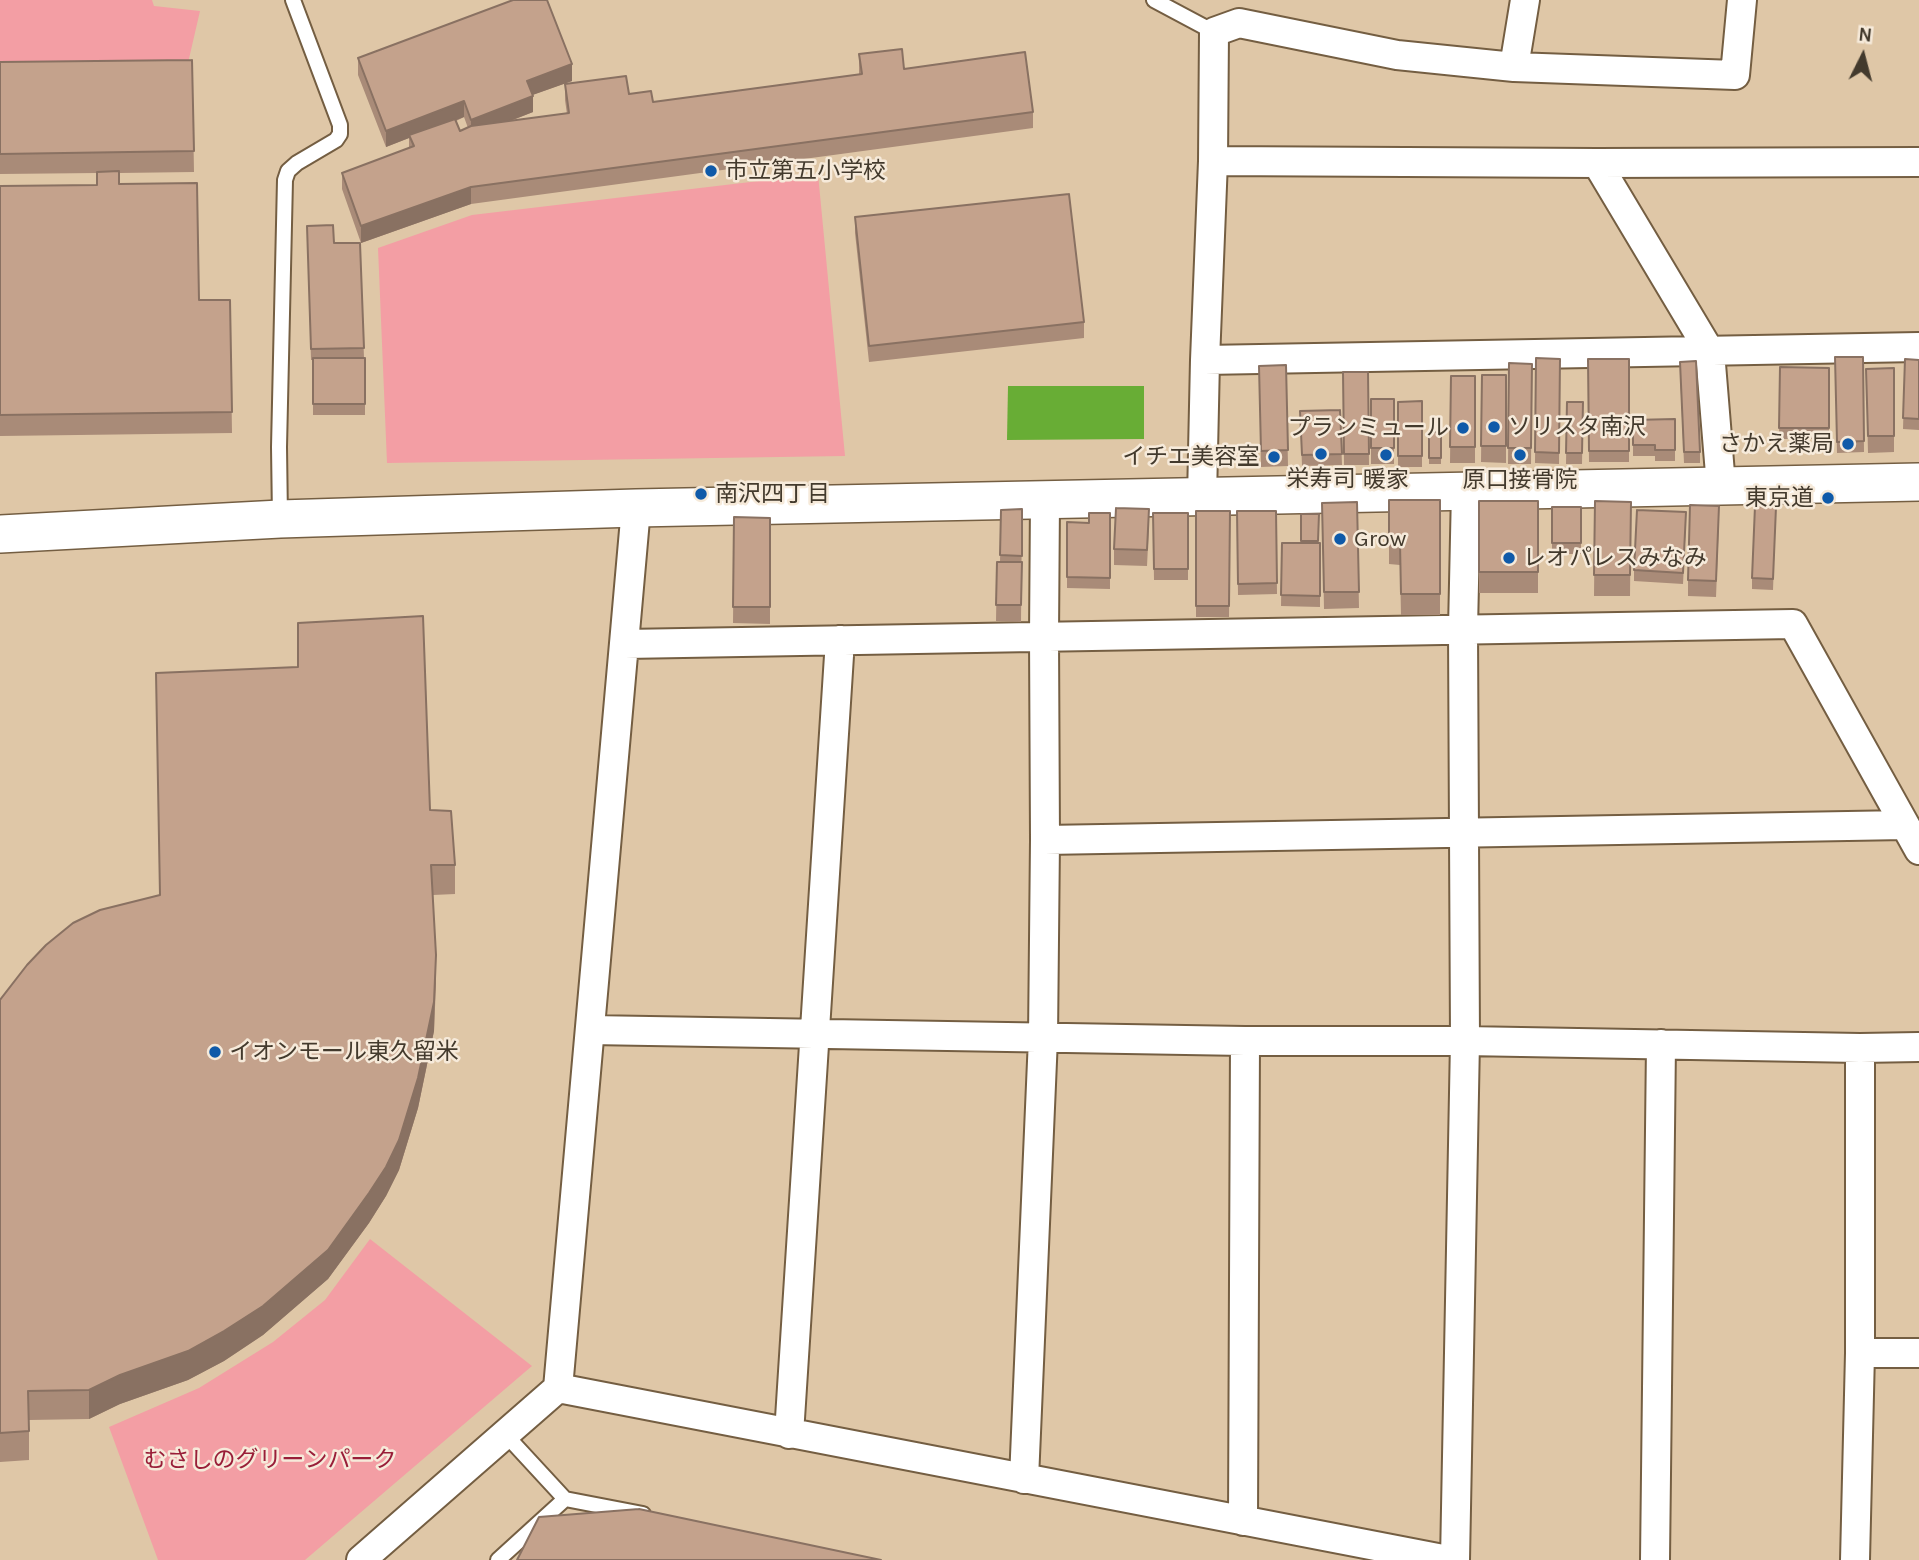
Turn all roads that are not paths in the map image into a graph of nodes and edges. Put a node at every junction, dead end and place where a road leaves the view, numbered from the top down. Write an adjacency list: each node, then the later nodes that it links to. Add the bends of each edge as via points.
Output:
1 (293, 0): 19 (lane, via 340,134 297,163 285,180)
2 (1154, 0): 5 (lane)
3 (1525, 0): 6 (street)
4 (1742, 0): 6 (street, via 1735,75)
5 (1214, 32): 6 (street, via 1239,23 1396,55); 7 (street)
6 (1514, 67)
7 (1213, 162): 9 (street); 12 (street)
8 (1919, 162): 9 (street)
9 (1597, 163): 11 (street)
10 (1919, 347): 11 (street)
11 (1710, 352): 12 (street); 14 (street)
12 (1205, 360): 16 (street)
13 (1919, 482): 14 (street)
14 (1721, 486): 15 (street)
15 (1466, 491): 16 (street); 21 (street)
16 (1202, 498): 17 (street)
17 (1045, 500): 18 (street); 22 (street)
18 (636, 508): 19 (street); 24 (street)
19 (280, 519): 20 (street)
20 (0, 534)
21 (1463, 629): 22 (street); 25 (street, via 1793,624); 26 (street)
22 (1044, 636): 23 (street); 27 (street)
23 (839, 639): 24 (street); 30 (street)
24 (625, 644): 29 (street)
25 (1905, 825): 26 (street); 28 (street)
26 (1464, 834): 27 (street); 33 (street)
27 (1045, 840): 31 (street)
28 (1919, 850)
29 (590, 1030): 30 (street); 39 (street)
30 (815, 1034): 31 (street); 41 (street)
31 (1043, 1038): 32 (street); 42 (street)
32 (1245, 1041): 33 (street); 45 (street)
33 (1465, 1041): 34 (street); 49 (street)
34 (1661, 1044): 36 (street); 50 (street)
35 (1919, 1047): 36 (street)
36 (1860, 1048): 37 (street)
37 (1860, 1353): 38 (street); 51 (street)
38 (1919, 1353)
39 (558, 1388): 40 (street); 41 (street)
40 (505, 1434): 43 (lane); 46 (street)
41 (789, 1434): 42 (street)
42 (1024, 1479): 45 (street)
43 (565, 1499): 44 (lane); 47 (lane)
44 (662, 1517)
45 (1243, 1521): 48 (street)
46 (361, 1560)
47 (498, 1560)
48 (1448, 1560)
49 (1455, 1560)
50 (1655, 1560)
51 (1855, 1560)

